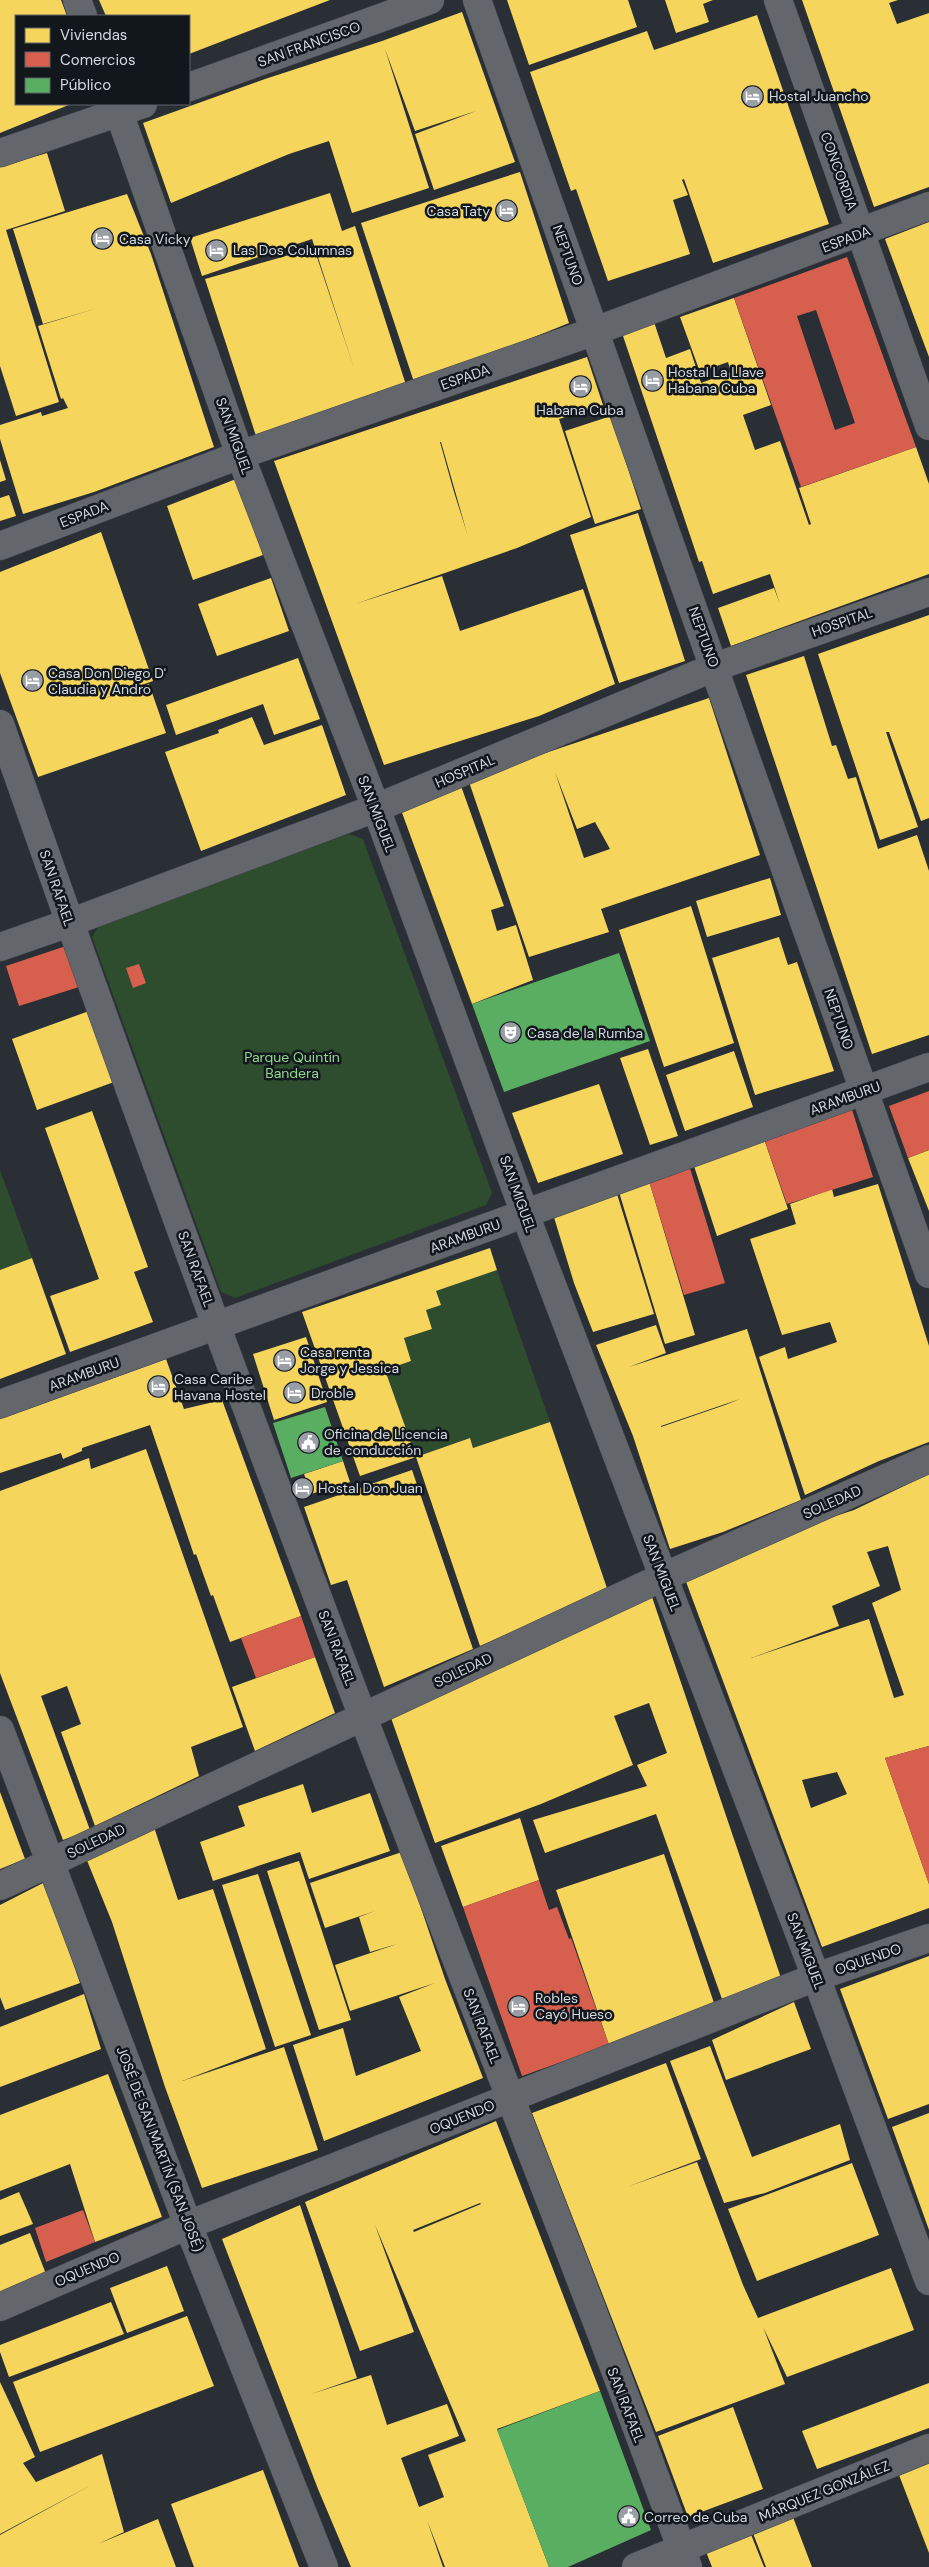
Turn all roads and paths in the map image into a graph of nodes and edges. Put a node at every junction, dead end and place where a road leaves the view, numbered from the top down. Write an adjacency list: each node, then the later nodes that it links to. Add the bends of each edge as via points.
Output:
1 (77, 0): 5 (street)
2 (430, 0): 6 (street, SAN FRANCISCO)
3 (478, 0): 11 (street, NEPTUNO)
4 (778, 0): 10 (street, CONCORDIA)
5 (83, 15)
6 (190, 87)
7 (126, 107): 8 (street); 13 (street, SAN MIGUEL)
8 (0, 153)
9 (929, 206): 10 (street, ESPADA)
10 (861, 233): 11 (street, ESPADA); 12 (street, CONCORDIA)
11 (595, 331): 13 (street, ESPADA); 16 (street, NEPTUNO)
12 (929, 426)
13 (240, 455): 14 (street, ESPADA); 18 (street, SAN MIGUEL)
14 (0, 546)
15 (929, 592): 16 (street, HOSPITAL)
16 (715, 667): 18 (street, HOSPITAL); 22 (street, NEPTUNO)
17 (0, 724): 19 (street, SAN RAFAEL)
18 (376, 808): 19 (street, HOSPITAL); 23 (street, SAN MIGUEL)
19 (69, 923): 20 (street, HOSPITAL); 25 (street, SAN RAFAEL)
20 (0, 947)
21 (929, 1067): 22 (street, ARAMBURU)
22 (864, 1091): 23 (street, ARAMBURU); 24 (street, NEPTUNO)
23 (526, 1214): 25 (street, ARAMBURU); 28 (street, SAN MIGUEL)
24 (929, 1274)
25 (217, 1326): 26 (street, ARAMBURU); 29 (street, SAN RAFAEL)
26 (0, 1404)
27 (929, 1458): 28 (street, SOLEDAD)
28 (663, 1577): 29 (street, SOLEDAD); 34 (street, SAN MIGUEL)
29 (363, 1716): 31 (street, SOLEDAD); 35 (street, SAN RAFAEL)
30 (0, 1730): 31 (street, JOSÉ DE SAN MARTÍN (SAN JOSÉ))
31 (50, 1863): 32 (street, SOLEDAD); 36 (street, JOSÉ DE SAN MARTÍN (SAN JOSÉ))
32 (0, 1886)
33 (929, 1938): 34 (street, OQUENDO)
34 (816, 1977): 35 (street, OQUENDO); 37 (street, SAN MIGUEL)
35 (510, 2099): 36 (street, OQUENDO); 40 (street, SAN RAFAEL)
36 (188, 2226): 38 (street, OQUENDO); 41 (street, JOSÉ DE SAN MARTÍN (SAN JOSÉ))
37 (929, 2281)
38 (0, 2307)
39 (929, 2448): 40 (street, MÁRQUEZ GONZÁLEZ)
40 (685, 2558): 42 (street, MÁRQUEZ GONZÁLEZ)
41 (324, 2567)
42 (636, 2567)

